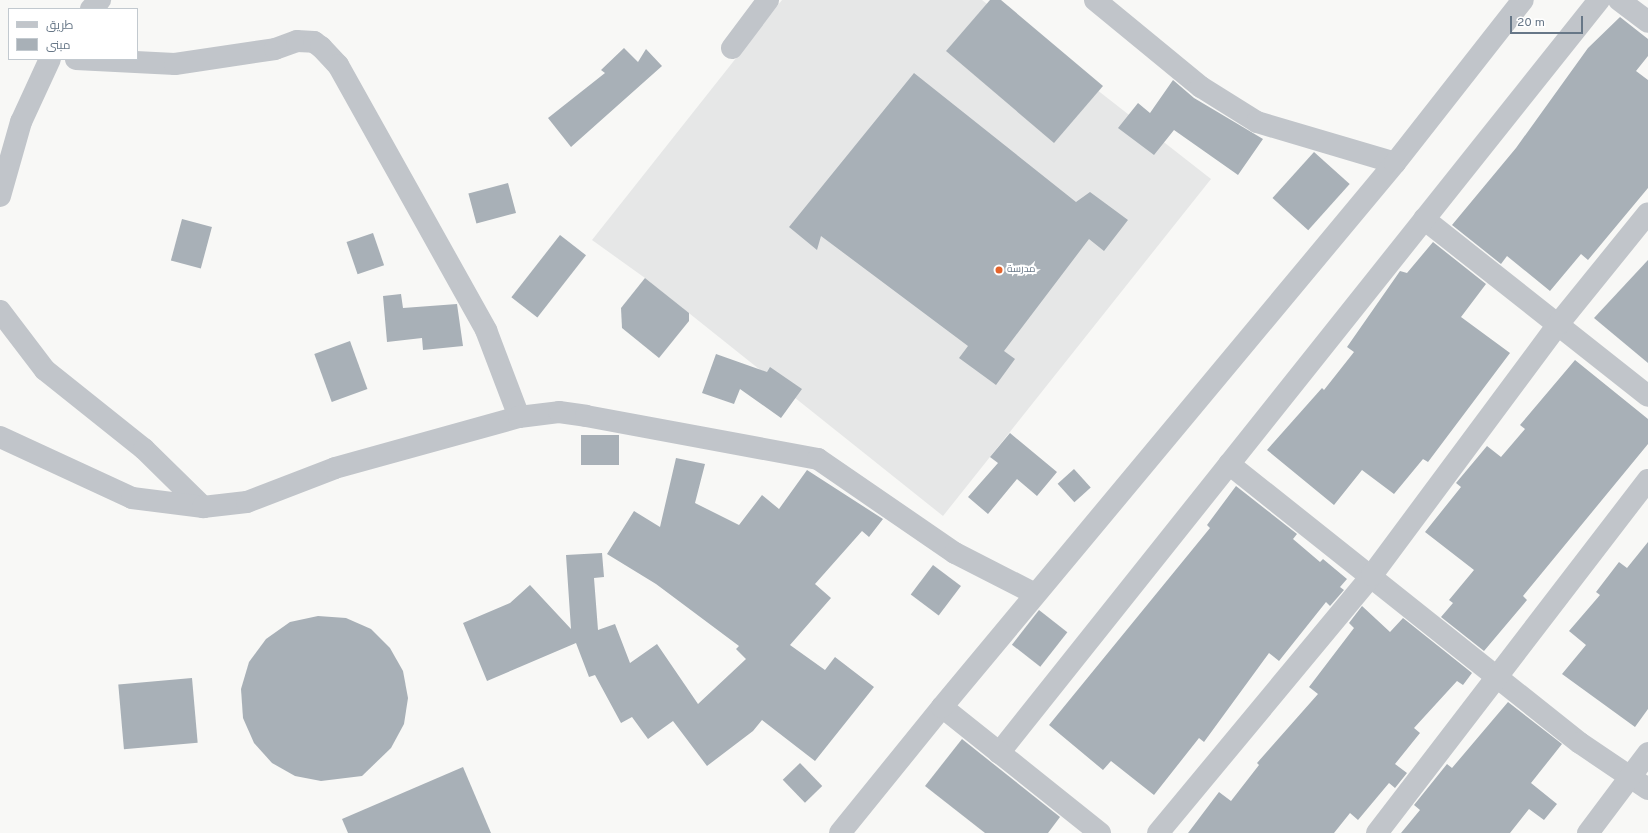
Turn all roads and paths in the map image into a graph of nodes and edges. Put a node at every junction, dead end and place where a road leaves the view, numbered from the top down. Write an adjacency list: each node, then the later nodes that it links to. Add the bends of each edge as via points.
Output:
1 (100, 0): 7 (street)
2 (768, 0): 9 (street)
3 (1095, 0): 12 (street, via 1201,87 1257,122)
4 (1523, 0): 12 (street)
5 (1599, 0): 15 (street)
6 (1619, 0): 8 (street)
7 (92, 8)
8 (1648, 22)
9 (732, 48)
10 (50, 60): 13 (street, via 21,122)
11 (96, 60): 19 (street, via 176,64 275,49 297,41 314,42 321,47 338,65 486,330)
12 (1396, 164): 25 (street)
13 (0, 196)
14 (1648, 213): 17 (street)
15 (1424, 219): 17 (street); 21 (street)
16 (0, 311): 23 (street, via 45,370 144,449)
17 (1559, 323): 18 (street); 24 (street)
18 (1648, 396)
19 (519, 416): 23 (street, via 335,468 247,502); 25 (street, via 559,412 818,459 955,553)
20 (0, 437): 23 (street, via 132,498)
21 (1229, 464): 24 (street); 28 (street)
22 (1648, 480): 26 (street)
23 (203, 507)
24 (1372, 575): 26 (street); 34 (street)
25 (1035, 594): 27 (street)
26 (1495, 676): 30 (street, via 1580,743); 35 (street)
27 (942, 707): 28 (street); 32 (street)
28 (999, 753): 33 (street)
29 (1648, 753): 30 (street)
30 (1631, 775): 31 (street); 36 (street)
31 (1648, 789)
32 (840, 833)
33 (1100, 833)
34 (1158, 833)
35 (1377, 833)
36 (1588, 833)

